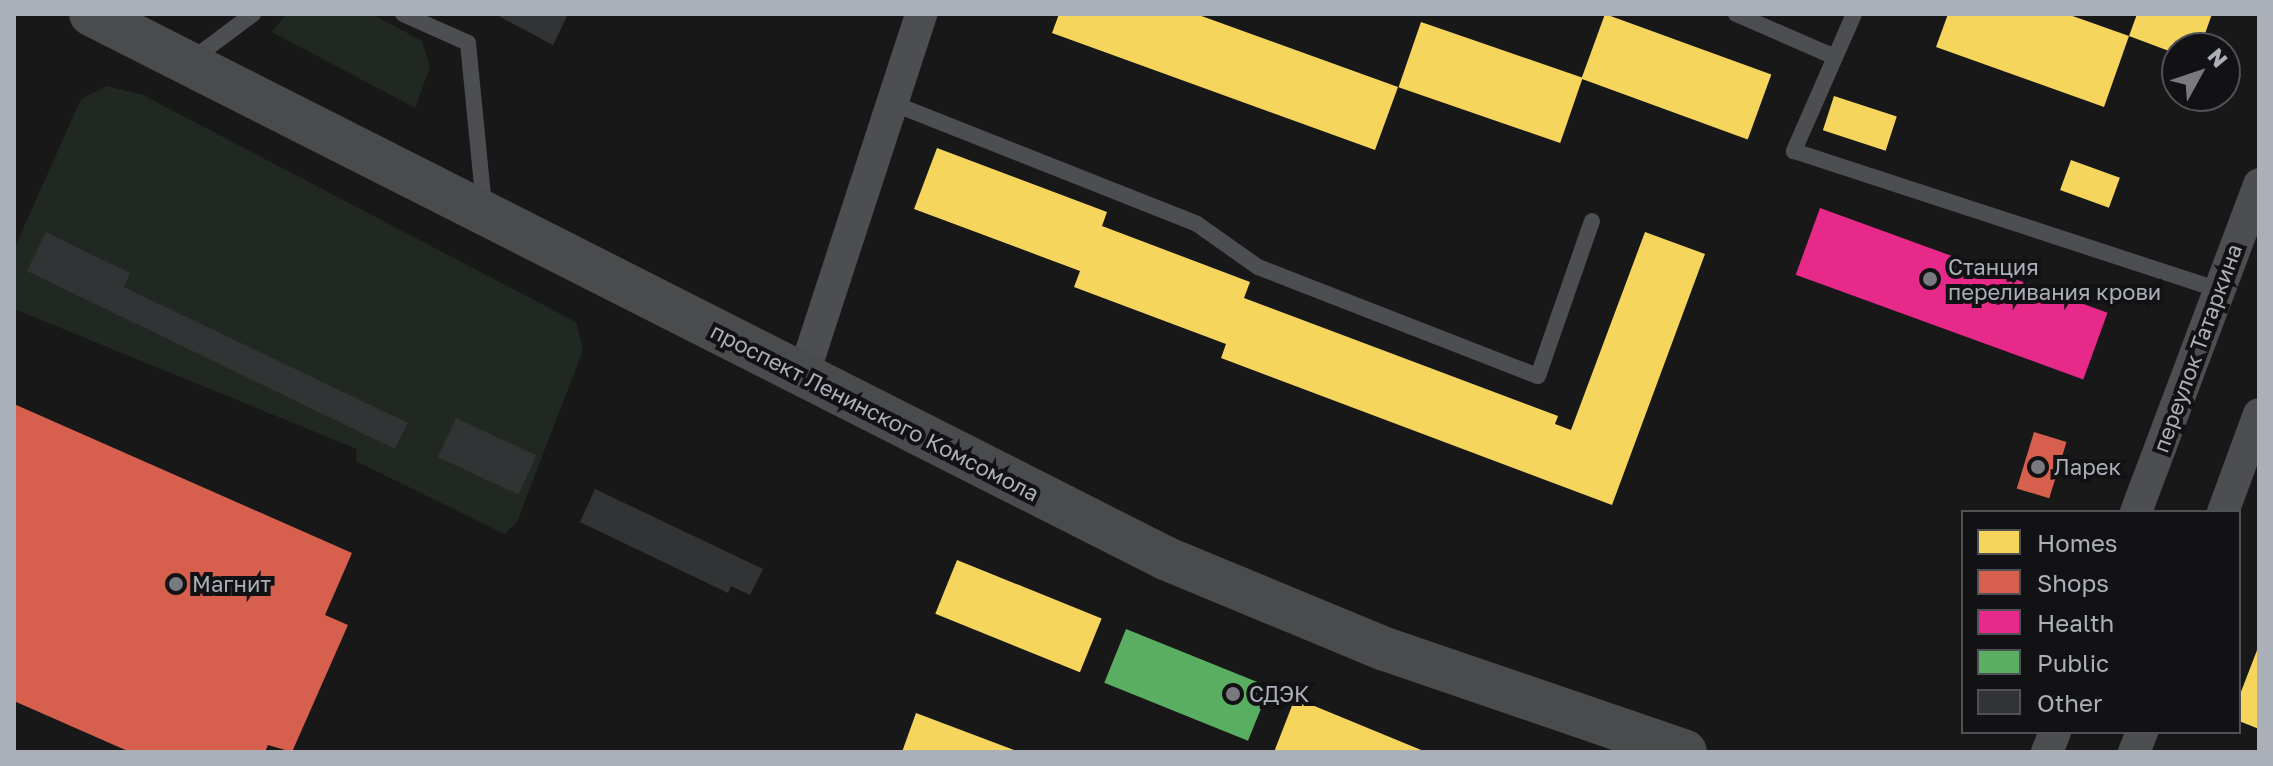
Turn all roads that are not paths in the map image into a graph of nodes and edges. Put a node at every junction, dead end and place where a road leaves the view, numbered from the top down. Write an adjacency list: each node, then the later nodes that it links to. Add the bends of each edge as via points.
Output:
1 (91, 14): 8 (main road, проспект Ленинского Комсомола)
2 (253, 14): 8 (lane)
3 (403, 14): 11 (lane, via 468,43)
4 (921, 14): 9 (street)
5 (1736, 14): 7 (lane)
6 (1854, 14): 7 (lane)
7 (1835, 57): 13 (lane, via 1794,151)
8 (188, 61): 11 (main road, проспект Ленинского Комсомола)
9 (892, 103): 12 (lane, via 1197,224 1258,267 1538,376); 14 (street)
10 (2259, 184): 13 (street, переулок Татаркина)
11 (484, 212): 14 (main road, проспект Ленинского Комсомола)
12 (1592, 221)
13 (2219, 290): 16 (street, переулок Татаркина)
14 (803, 376): 18 (main road, проспект Ленинского Комсомола, via 1165,558 1385,649)
15 (2259, 414): 17 (street)
16 (2137, 510)
17 (2224, 510)
18 (1685, 752)

